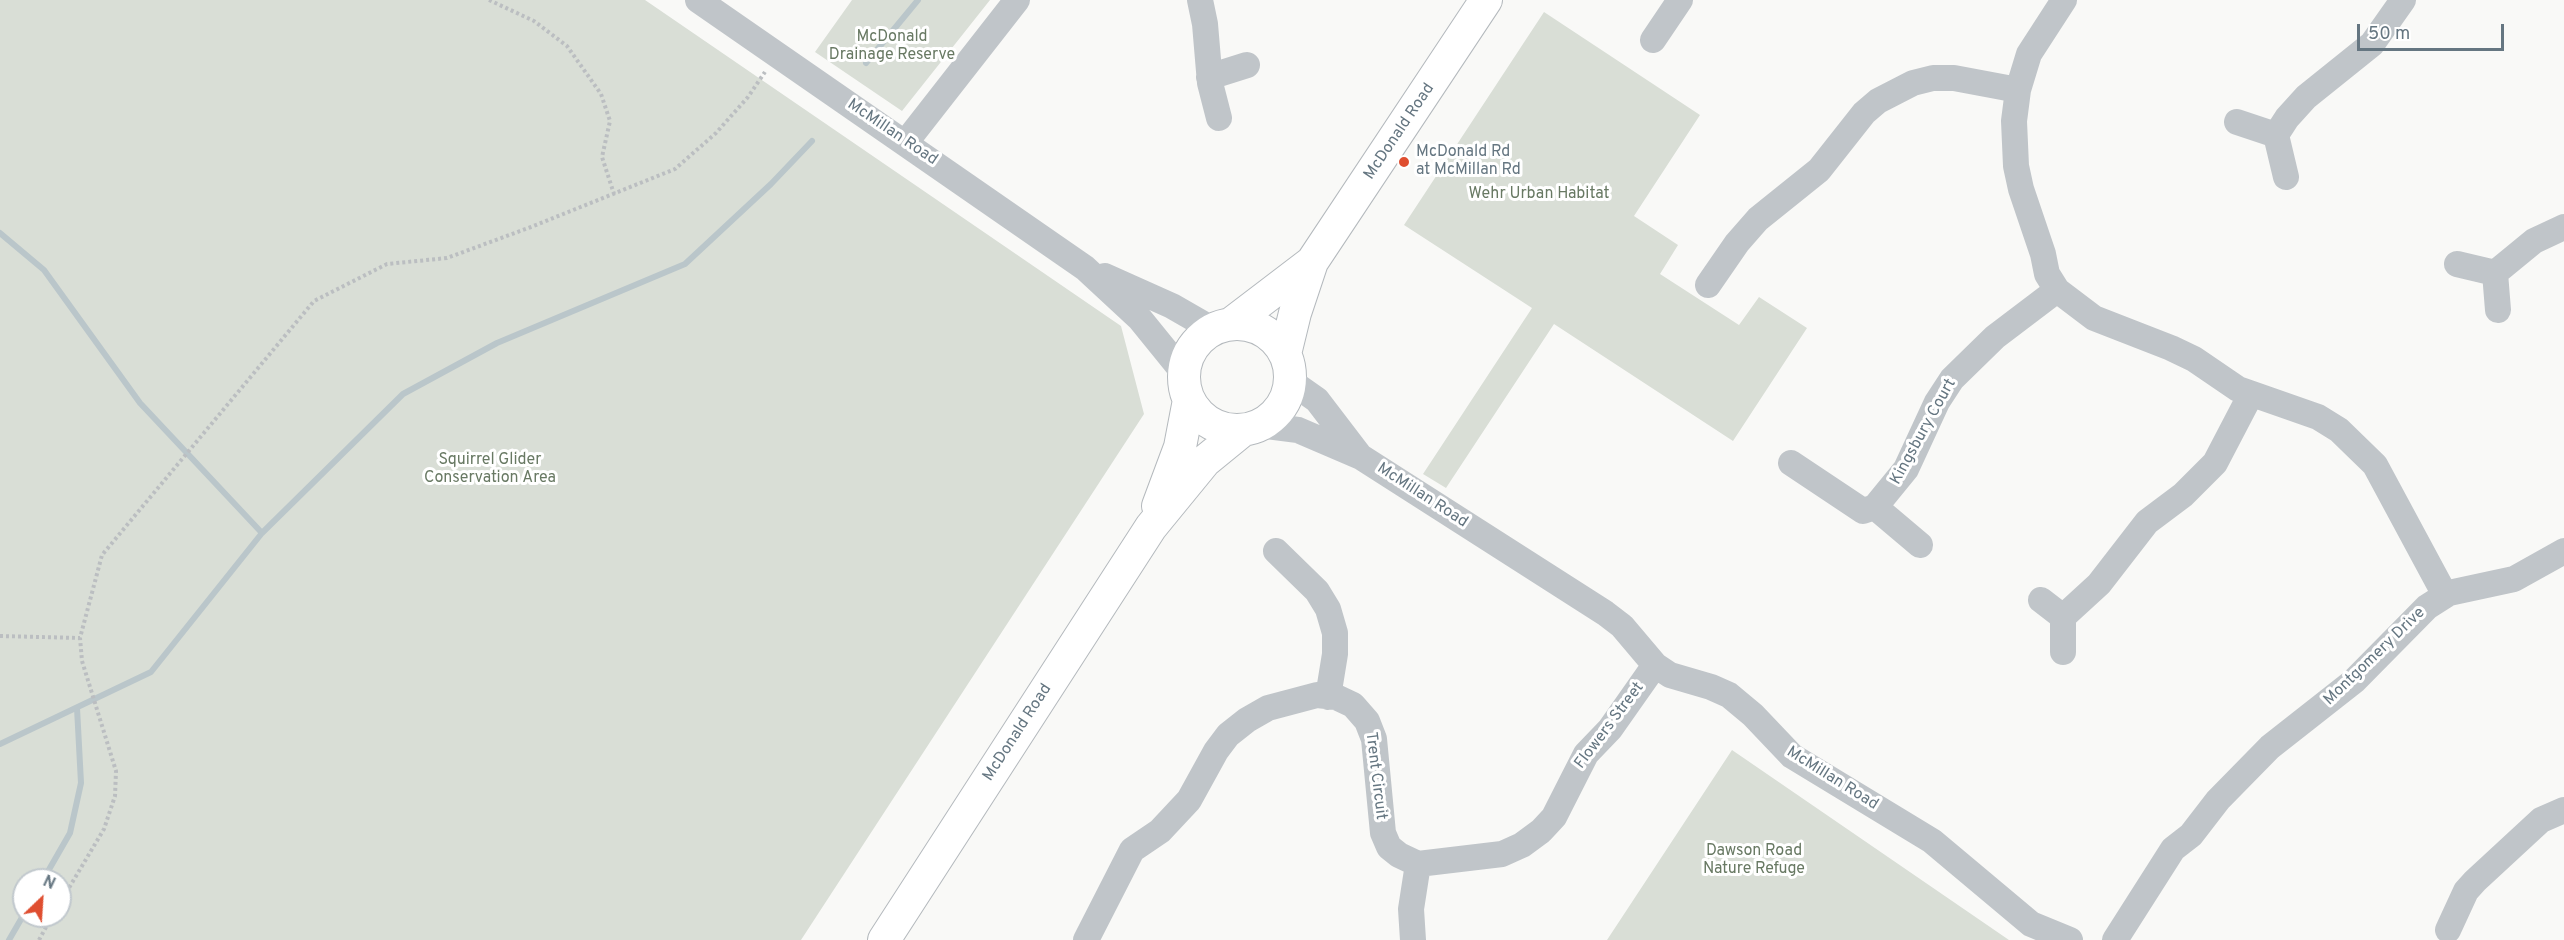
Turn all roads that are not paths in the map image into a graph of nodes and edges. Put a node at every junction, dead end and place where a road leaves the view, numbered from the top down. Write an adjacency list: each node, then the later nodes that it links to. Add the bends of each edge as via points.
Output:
1 (698, 0): 15 (street, McMillan Road)
2 (1017, 0): 15 (street)
3 (1200, 0): 10 (street)
4 (1486, 0): 18 (main road, McDonald Road)
5 (2064, 0): 11 (street, via 2034,46)
6 (2403, 0): 14 (street, via 2372,44 2306,97)
7 (1669, 4): 8 (street)
8 (1653, 40)
9 (1247, 65): 10 (street)
10 (1209, 77): 12 (street)
11 (2018, 90): 22 (street, via 1933,78 1913,83 1878,101 1819,170 1758,219); 23 (street, via 2014,121 2016,166 2047,274)
12 (1219, 118)
13 (2237, 122): 14 (street)
14 (2276, 135): 16 (street)
15 (906, 142): 20 (street, McMillan Road)
16 (2286, 177)
17 (2564, 227): 21 (street, via 2534,241)
18 (1312, 262): 25 (main road, McDonald Road); 26 (main road, McDonald Road, via 1295,313)
19 (2457, 264): 21 (street)
20 (1085, 268): 25 (street, McMillan Road); 27 (street, McMillan Road, via 1140,319)
21 (2495, 273): 24 (street)
22 (1708, 285)
23 (2057, 290): 28 (street, via 2094,318 2171,348); 32 (street, Kingsbury Court, via 1995,337 1952,379 1906,469)
24 (2498, 310)
25 (1222, 326): 26 (main road, via 1248,324 1263,330 1276,341); 27 (main road, via 1193,347)
26 (1288, 368): 29 (main road, via 1285,399 1275,414); 30 (street, McMillan Road)
27 (1186, 386): 29 (main road, via 1198,413 1211,423 1226,429); 33 (main road, McDonald Road, via 1179,447)
28 (2251, 394): 37 (street, via 2318,417 2358,446 2375,465); 39 (street, via 2216,463 2147,522 2099,584)
29 (1251, 427): 30 (street, McMillan Road, via 1298,430); 33 (main road, McDonald Road, via 1205,461)
30 (1361, 457): 41 (street, McMillan Road, via 1605,613 1622,626)
31 (1791, 464): 32 (street, via 1863,511)
32 (1875, 507): 34 (street)
33 (1151, 527): 47 (main road, McDonald Road)
34 (1920, 545)
35 (2564, 551): 37 (street, Montgomery Drive, via 2514,579)
36 (1280, 564): 42 (street, via 1317,591 1328,609 1335,633)
37 (2445, 595): 44 (street, Montgomery Drive, via 2427,607 2337,696 2270,747)
38 (2041, 600): 39 (street)
39 (2063, 616): 40 (street)
40 (2063, 652)
41 (1655, 665): 45 (street, Flowers Street, via 1610,729 1586,754 1554,817 1541,831 1502,854); 50 (street, McMillan Road, via 1670,675 1729,695 1792,756 1932,841 2031,924)
42 (1328, 697): 45 (street, Trent Circuit, via 1353,705 1367,721 1374,738 1383,833 1389,847); 48 (street, Trent Circuit, via 1317,695 1268,708 1228,735 1189,800 1160,831 1132,850)
43 (2564, 810): 46 (street, via 2541,820 2475,881 2466,891)
44 (2190, 835): 51 (street, Montgomery Drive, via 2173,849); 52 (street, Montgomery Drive, via 2181,862)
45 (1418, 864): 49 (street, via 1411,909)
46 (2448, 930)
47 (884, 940)
48 (1086, 940)
49 (1413, 940)
50 (2070, 940)
51 (2115, 940)
52 (2132, 940)

